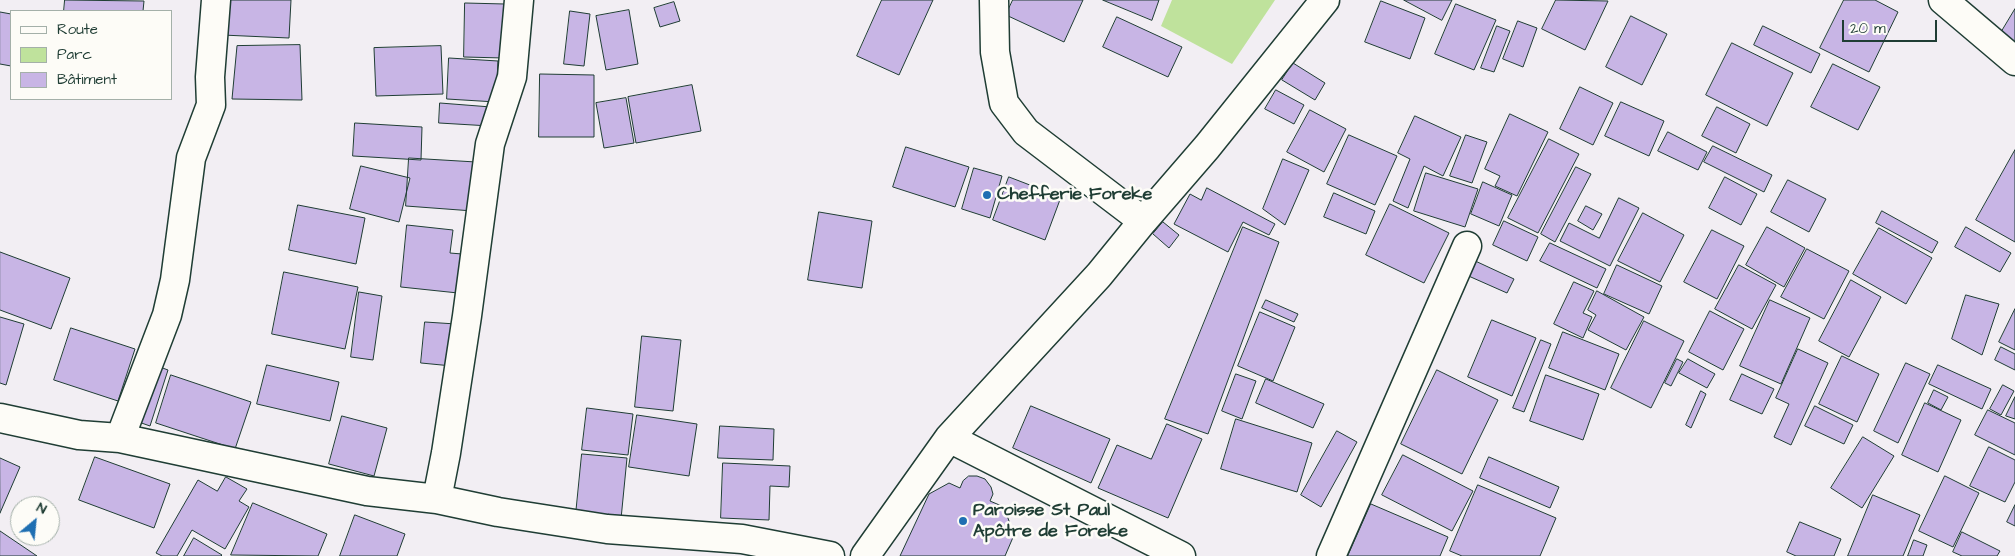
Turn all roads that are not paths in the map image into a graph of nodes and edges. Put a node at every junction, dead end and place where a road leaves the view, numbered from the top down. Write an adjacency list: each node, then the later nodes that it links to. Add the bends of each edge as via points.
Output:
1 (216, 0): 10 (street, via 211,105 191,158 175,280 167,315)
2 (519, 0): 12 (street, via 512,77 490,144 467,316)
3 (994, 0): 7 (street, via 995,52 1004,103 1026,132)
4 (1324, 0): 7 (street, via 1207,147)
5 (1943, 0): 6 (street)
6 (2015, 61)
7 (1142, 221): 11 (street, via 1099,275)
8 (1467, 246): 16 (street)
9 (0, 418): 10 (street, via 79,435)
10 (120, 438): 12 (street, via 367,491)
11 (949, 438): 14 (street); 15 (street)
12 (437, 499): 13 (street, via 608,529 742,539)
13 (830, 556)
14 (865, 556)
15 (1181, 556)
16 (1331, 556)

